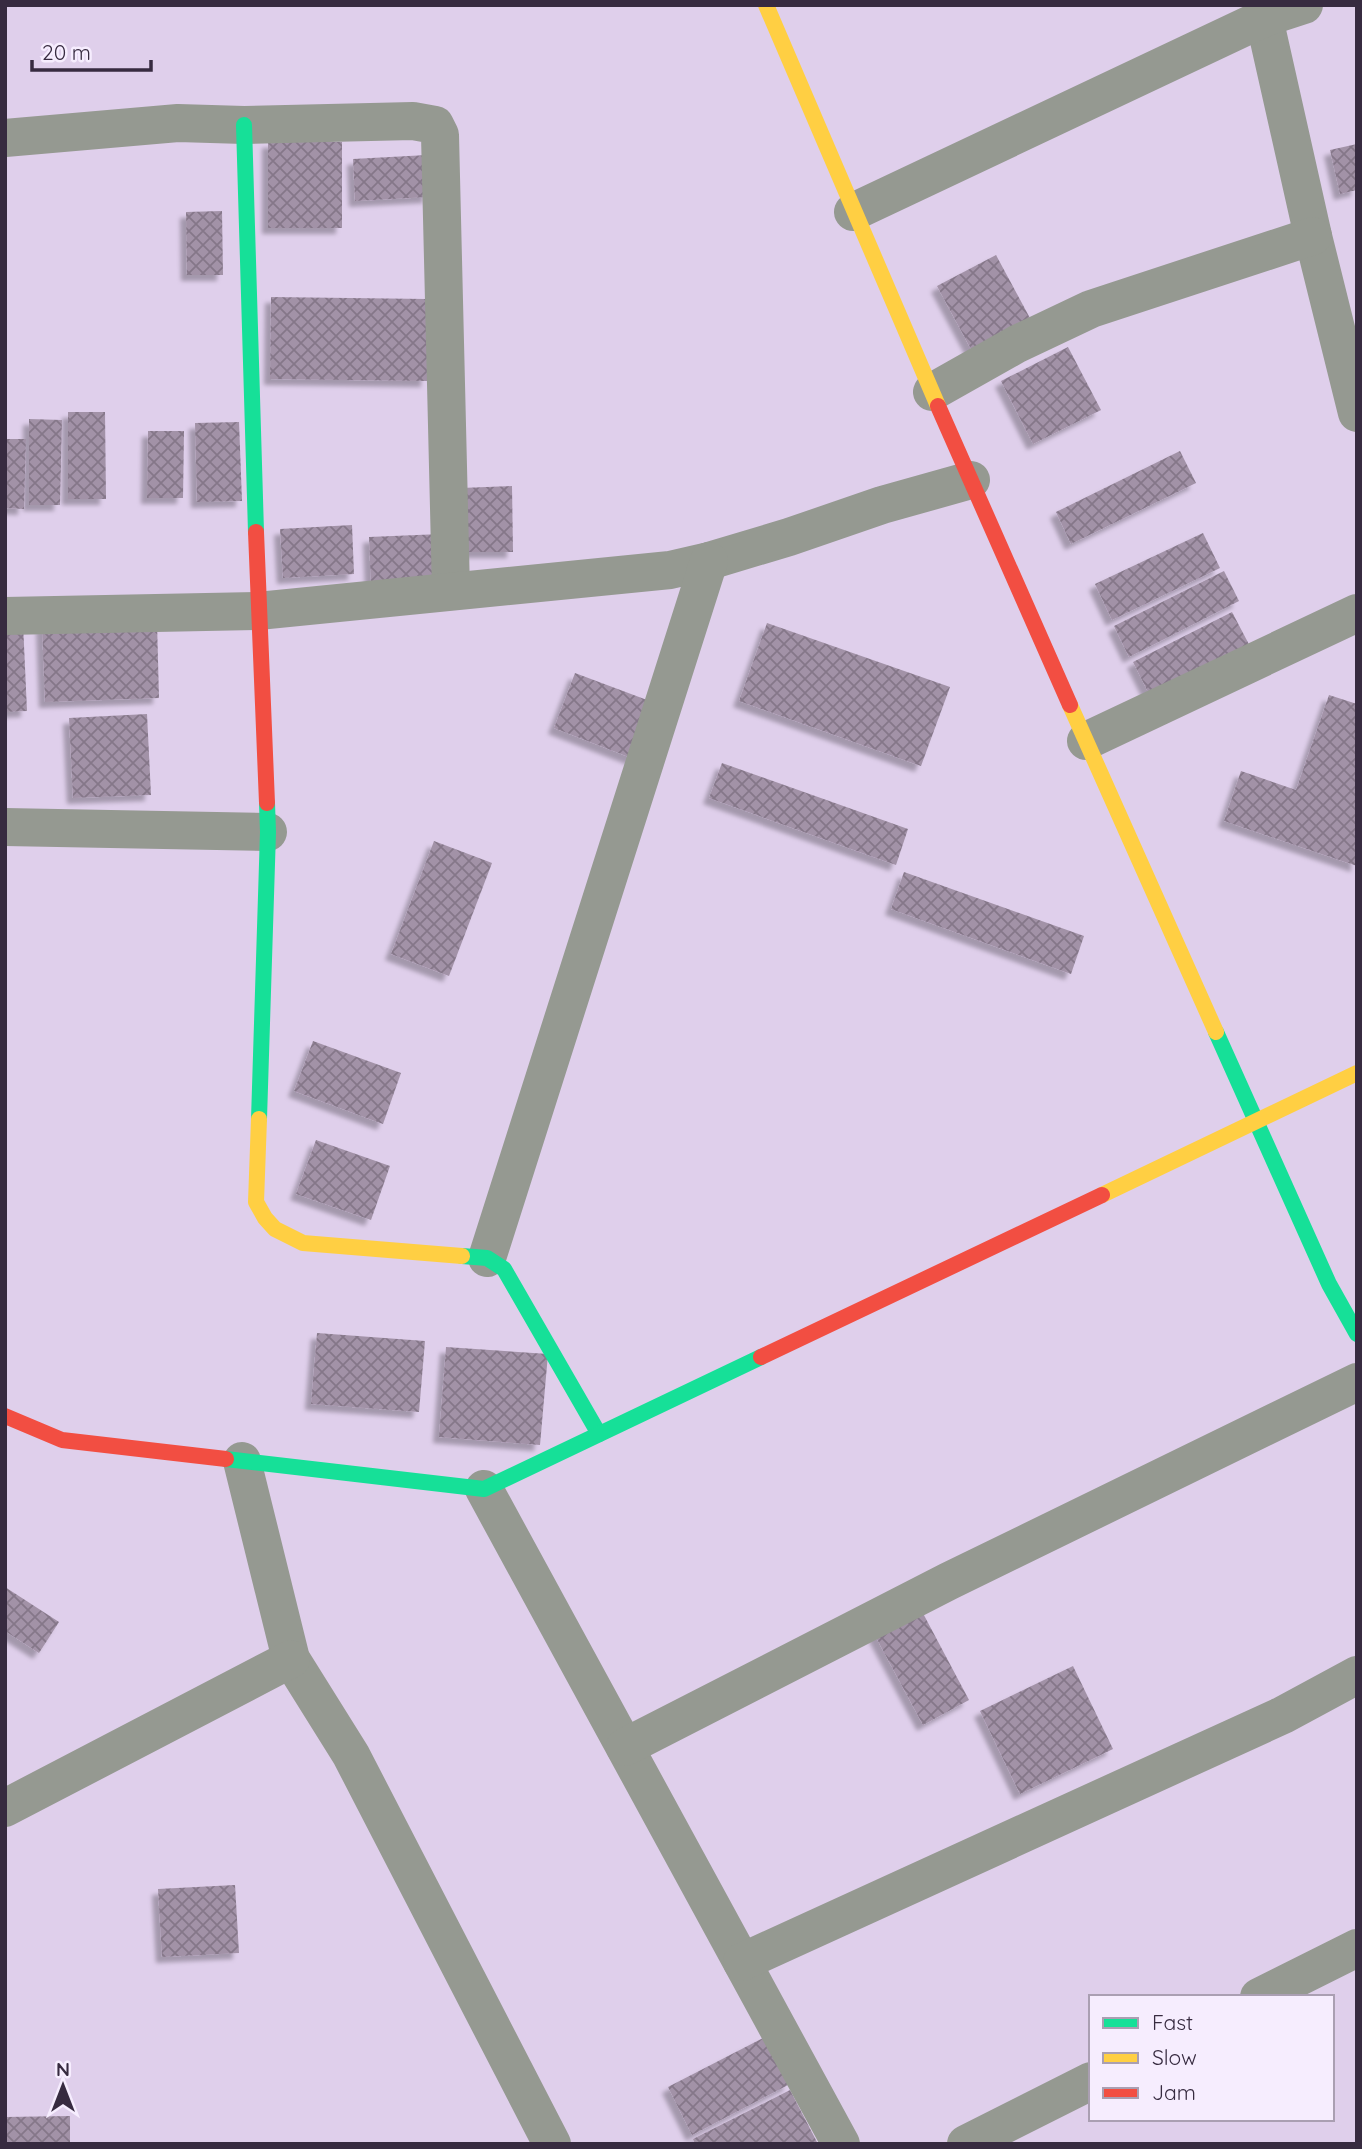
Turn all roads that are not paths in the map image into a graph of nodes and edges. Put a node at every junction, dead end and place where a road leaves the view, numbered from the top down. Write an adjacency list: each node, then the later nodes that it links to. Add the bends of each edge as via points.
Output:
1 (766, 5): 6 (street)
2 (1304, 5): 3 (street)
3 (1264, 18): 6 (street); 7 (street)
4 (244, 125): 5 (street, via 178,123); 12 (street, via 413,121 435,125 440,135); 13 (street)
5 (5, 138)
6 (853, 212): 8 (street)
7 (1313, 236): 8 (street, via 1091,309); 9 (street)
8 (932, 392): 10 (street)
9 (1357, 413)
10 (971, 480): 11 (street); 16 (street)
11 (709, 561): 12 (street, via 670,570); 21 (street)
12 (451, 591): 13 (street)
13 (258, 611): 15 (street); 18 (street)
14 (1357, 613): 16 (street)
15 (5, 616)
16 (1086, 741): 20 (street)
17 (5, 827): 18 (street)
18 (268, 832): 21 (street, via 256,1202 263,1218 278,1232 303,1243)
19 (1357, 1073): 20 (street)
20 (1256, 1121): 22 (street, via 1329,1284); 25 (street)
21 (486, 1258): 25 (street, via 504,1269)
22 (1357, 1334)
23 (1357, 1382): 30 (street, via 949,1581)
24 (5, 1416): 26 (street, via 62,1440)
25 (599, 1434): 27 (street)
26 (242, 1461): 27 (street); 28 (street)
27 (484, 1489): 30 (street)
28 (291, 1659): 31 (street); 36 (street, via 351,1755)
29 (1357, 1675): 33 (street, via 1283,1715)
30 (625, 1747): 33 (street)
31 (5, 1808)
32 (1357, 1948): 34 (street)
33 (742, 1962): 37 (street)
34 (1263, 1995)
35 (1089, 2082): 38 (street)
36 (552, 2144)
37 (841, 2144)
38 (966, 2144)

